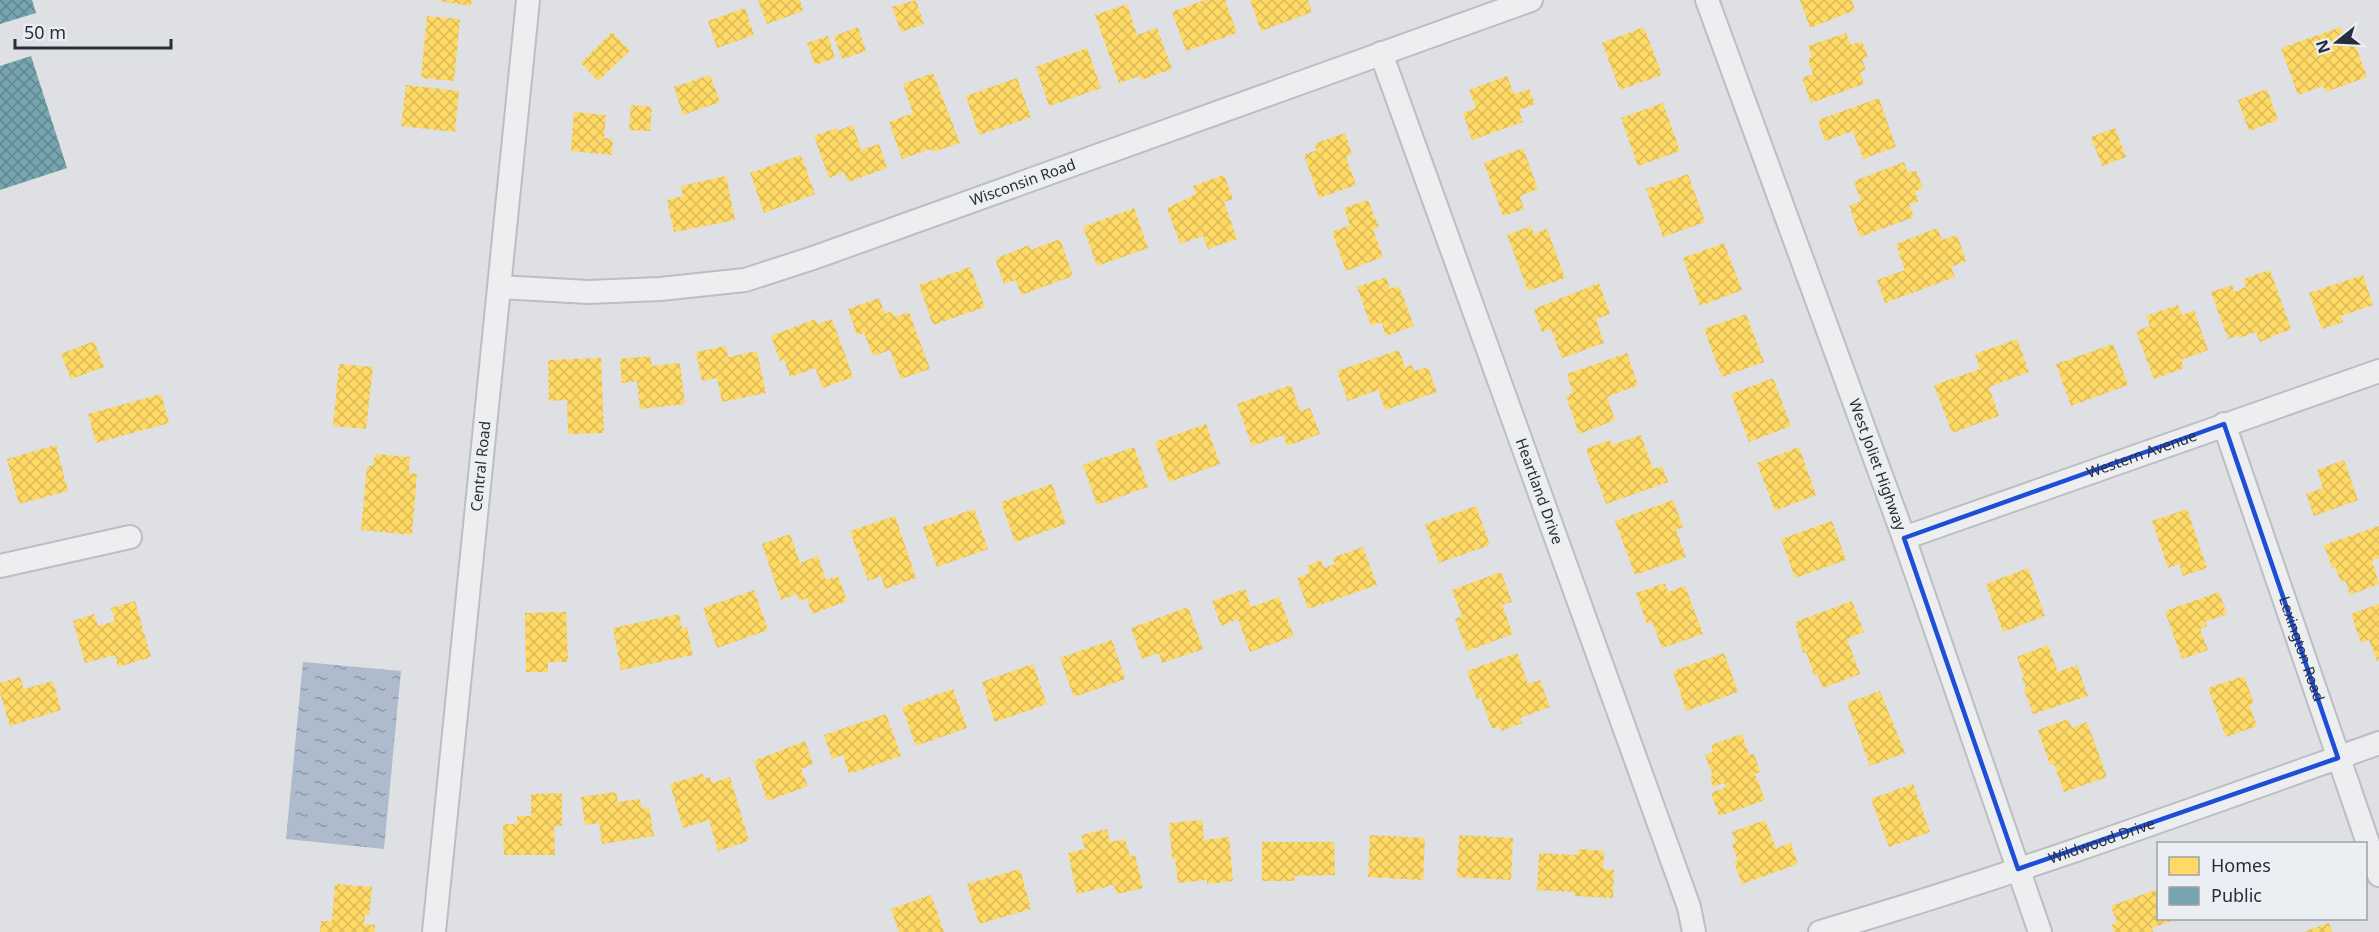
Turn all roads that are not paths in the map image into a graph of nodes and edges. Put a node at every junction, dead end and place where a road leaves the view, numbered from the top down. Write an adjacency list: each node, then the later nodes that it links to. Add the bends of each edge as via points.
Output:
1 (528, 0): 5 (street, Central Road)
2 (1531, 0): 4 (street, Wisconsin Road)
3 (1707, 0): 9 (street, West Joliet Highway)
4 (1382, 53): 5 (street, Wisconsin Road, via 745,280 588,292); 16 (street, Heartland Drive, via 1689,907)
5 (500, 286): 15 (street, Central Road)
6 (2379, 371): 7 (street, Western Avenue)
7 (2224, 424): 9 (street, Western Avenue); 12 (street, Lexington Road)
8 (130, 537): 10 (street)
9 (1904, 538): 13 (street, West Joliet Highway)
10 (0, 566)
11 (2379, 743): 12 (street, Wildwood Drive)
12 (2338, 758): 13 (street, Wildwood Drive); 14 (street, Lexington Road)
13 (2018, 869): 17 (street, Wildwood Drive); 18 (street, West Joliet Highway)
14 (2379, 875)
15 (434, 932)
16 (1694, 932)
17 (1820, 932)
18 (2040, 932)

